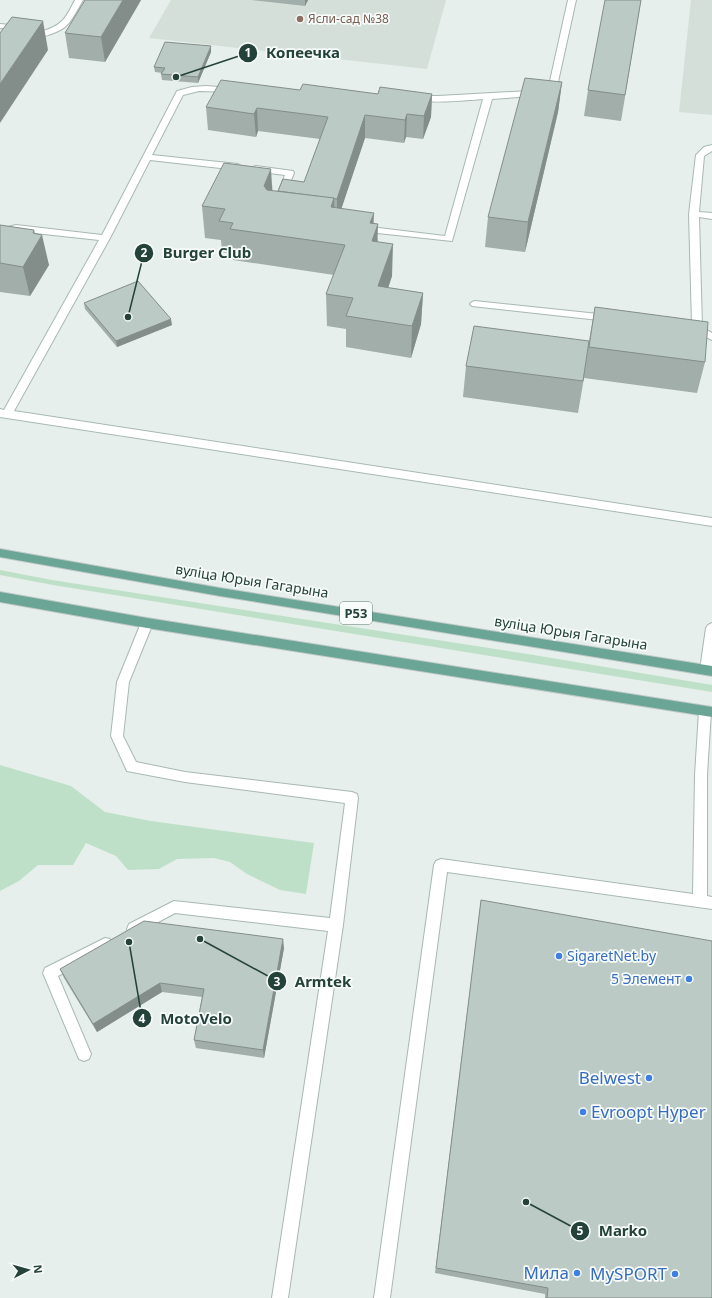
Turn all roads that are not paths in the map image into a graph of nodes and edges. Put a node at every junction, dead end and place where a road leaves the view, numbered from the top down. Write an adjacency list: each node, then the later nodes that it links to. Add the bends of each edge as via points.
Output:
1 (79, 0): 4 (lane, via 65,23)
2 (572, 0): 7 (lane, via 552,90 541,95)
3 (0, 26): 4 (lane)
4 (48, 31): 5 (lane)
5 (0, 42)
6 (244, 90): 10 (lane, via 198,88 180,93)
7 (488, 97): 8 (lane); 14 (lane, via 449,238)
8 (407, 98)
9 (712, 148): 12 (lane, via 700,155)
10 (147, 157): 11 (lane, via 290,173); 16 (lane)
11 (277, 205)
12 (694, 214): 13 (lane); 20 (lane)
13 (712, 216)
14 (356, 228)
15 (0, 232): 16 (lane, via 16,228)
16 (105, 238): 22 (lane)
17 (475, 304): 18 (lane)
18 (618, 319)
19 (682, 326): 20 (lane)
20 (697, 328): 21 (lane)
21 (712, 337)
22 (4, 413): 23 (lane)
23 (712, 522)
24 (0, 553): 28 (main road, вуліца Юрыя Гагарына / Р53, via 220,592)
25 (0, 597): 26 (main road)
26 (147, 623): 29 (main road); 31 (lane, via 123,682 117,736 132,767 185,777 352,798)
27 (712, 628): 28 (lane)
28 (709, 670)
29 (709, 712): 30 (lane, via 701,775)
30 (706, 902): 34 (lane, via 441,865)
31 (336, 925): 32 (lane, via 174,907 50,973); 33 (lane)
32 (84, 1054)
33 (280, 1298)
34 (382, 1298)

